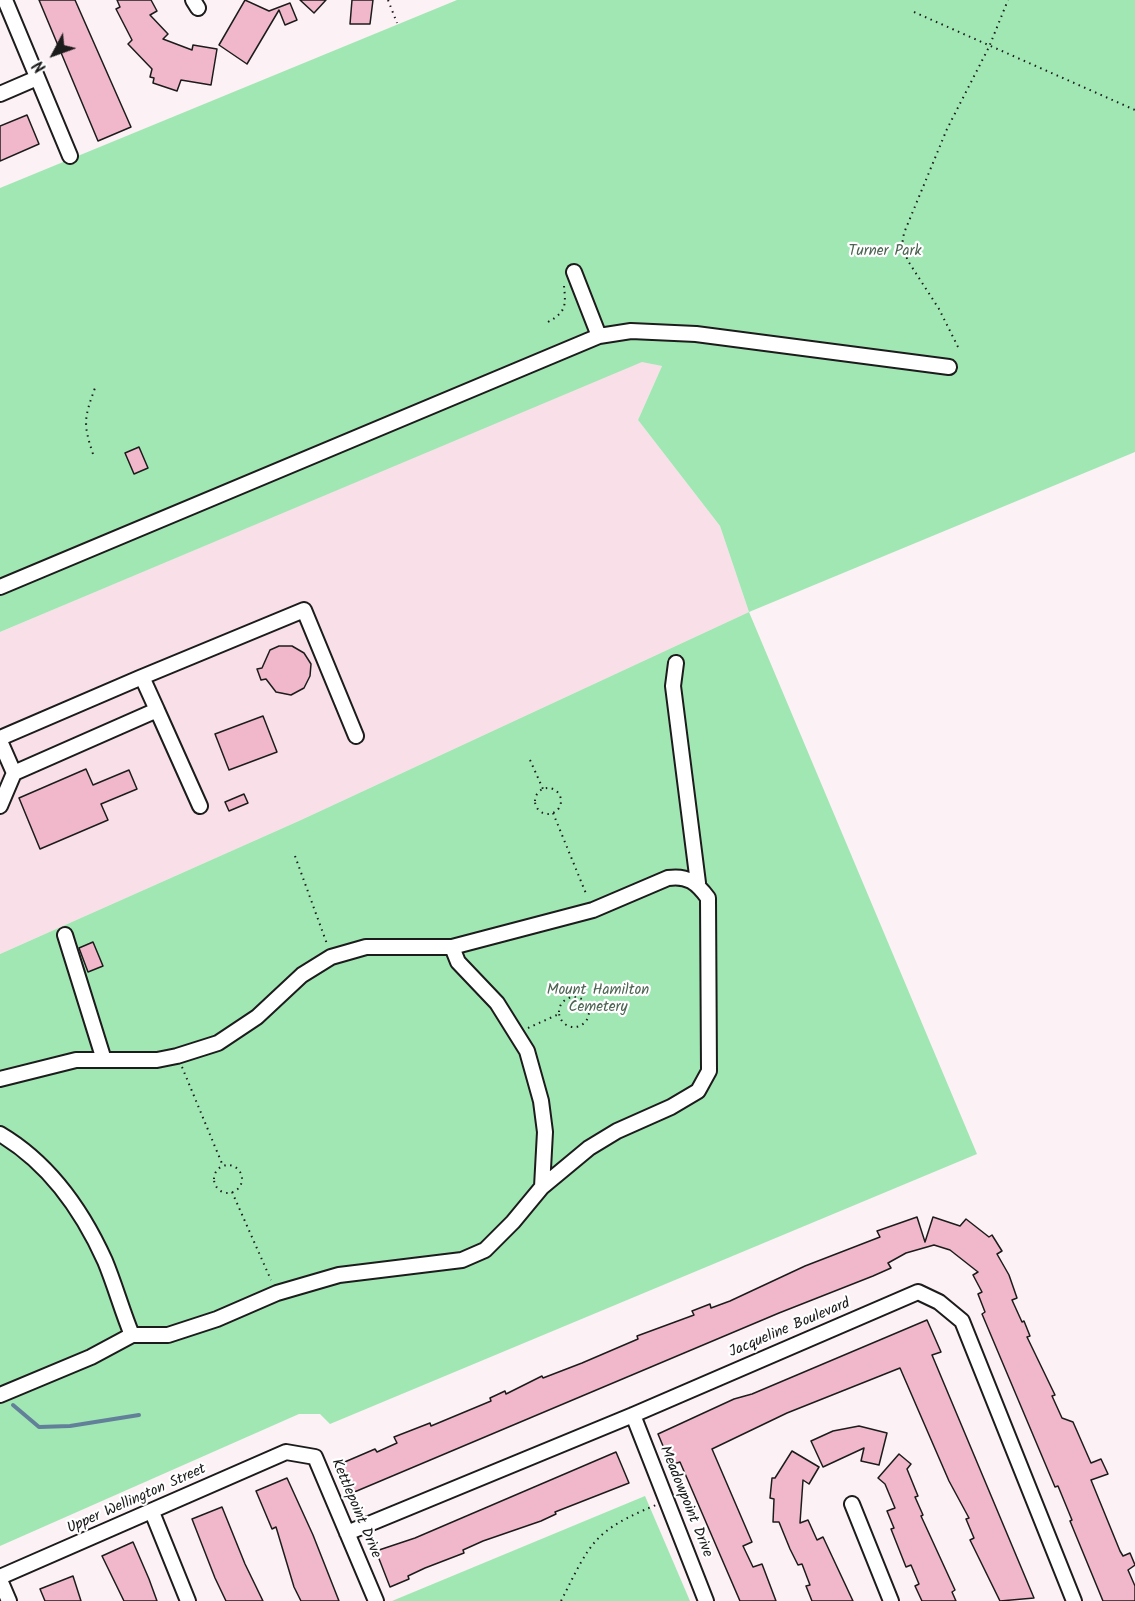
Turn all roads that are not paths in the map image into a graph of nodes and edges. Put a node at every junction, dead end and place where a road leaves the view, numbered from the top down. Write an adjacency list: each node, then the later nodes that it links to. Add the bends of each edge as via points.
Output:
1 (5, 0): 2 (street)
2 (37, 78): 3 (street); 4 (street)
3 (0, 94)
4 (70, 156)
5 (574, 272): 6 (street)
6 (599, 336): 7 (street, via 631,331 696,334); 8 (street)
7 (949, 367)
8 (0, 587)
9 (676, 663): 17 (street, via 673,686)
10 (142, 676): 11 (street); 12 (street, via 304,610); 13 (street)
11 (157, 710): 14 (street); 16 (street)
12 (356, 736)
13 (0, 740): 14 (street)
14 (14, 773): 15 (street)
15 (0, 806)
16 (200, 806)
17 (698, 883): 19 (street, via 681,876 668,878 593,910); 23 (street, via 708,898 709,1071 698,1091 589,1148)
18 (64, 935): 20 (street)
19 (452, 947): 20 (street, via 366,947 331,957 302,975 257,1017 218,1043 157,1060); 23 (street, via 458,962 496,1003 527,1052 545,1132)
20 (104, 1060): 21 (street, via 76,1060)
21 (0, 1079)
22 (0, 1134): 24 (street, via 58,1182 74,1205 106,1263)
23 (542, 1187): 24 (street, via 485,1250 462,1260 339,1275 277,1293 168,1335)
24 (132, 1335): 25 (street, via 91,1357)
25 (0, 1395)
26 (633, 1415): 30 (street, Jacqueline Boulevard); 35 (street, Meadowpoint Drive); 37 (street, Jacqueline Boulevard, via 918,1292 939,1302 962,1322)
27 (286, 1452): 29 (street, Upper Wellington Street); 30 (street, Kettlepoint Drive, via 315,1457)
28 (852, 1504): 36 (street)
29 (152, 1512): 31 (street, Upper Wellington Street); 33 (street)
30 (347, 1533): 34 (street, Kettlepoint Drive)
31 (0, 1579): 32 (street)
32 (9, 1601)
33 (188, 1601)
34 (375, 1601)
35 (706, 1601)
36 (891, 1601)
37 (1074, 1601)

